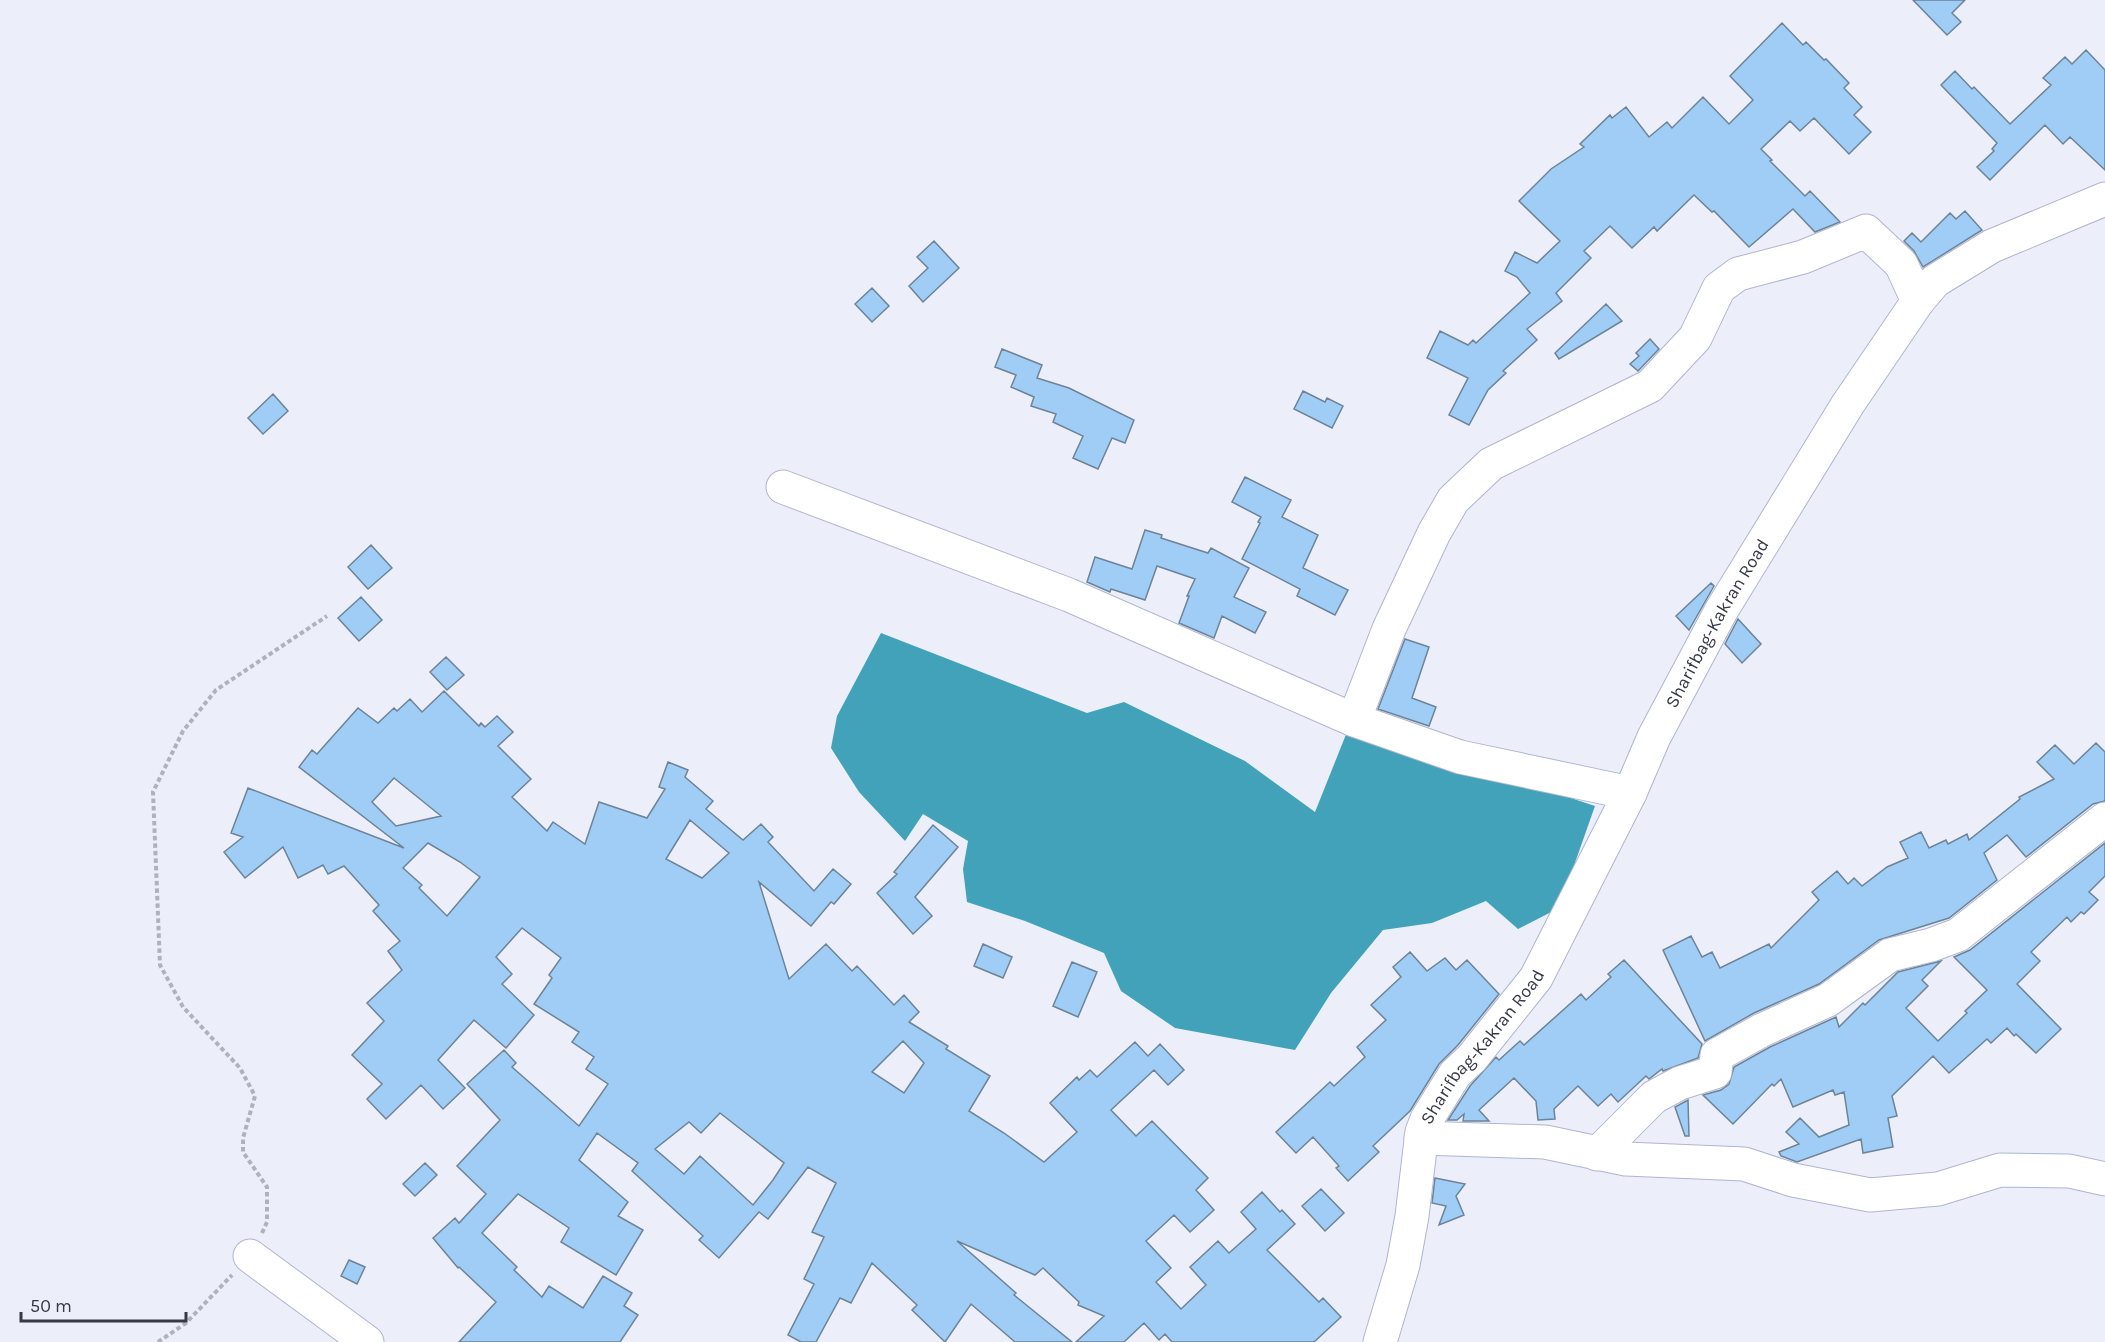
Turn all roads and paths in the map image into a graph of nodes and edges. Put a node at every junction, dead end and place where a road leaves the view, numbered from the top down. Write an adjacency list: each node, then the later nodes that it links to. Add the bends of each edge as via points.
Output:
1 (2105, 199): 2 (street, Sharifbag-Kakran Road, via 1992,246 1935,281)
2 (1918, 301): 5 (street, via 1901,264 1866,231 1803,257 1738,274 1719,288 1695,338 1650,386 1491,464 1453,500 1389,629); 6 (street, Sharifbag-Kakran Road, via 1848,404 1721,611 1654,737)
3 (783, 487): 5 (street, via 1069,595)
4 (327, 616): 11 (path, via 216,690 183,731 153,792 160,965 183,1007 240,1068 255,1096 243,1152 267,1187 267,1222)
5 (1354, 720): 6 (street, via 1460,757)
6 (1630, 793): 8 (street, Sharifbag-Kakran Road, via 1536,978 1455,1074 1427,1119)
7 (2105, 819): 9 (street, via 1958,935 1890,955 1828,1000 1718,1055 1715,1072 1680,1083 1654,1097)
8 (1421, 1138): 9 (street, via 1545,1142); 14 (street, Sharifbag-Kakran Road, via 1403,1264)
9 (1597, 1154): 10 (street, via 1626,1159 1744,1164 1793,1180 1870,1195 1938,1189 2000,1170 2069,1171)
10 (2105, 1179)
11 (250, 1257): 12 (path, via 186,1323); 13 (street)
12 (158, 1342)
13 (367, 1342)
14 (1380, 1342)

